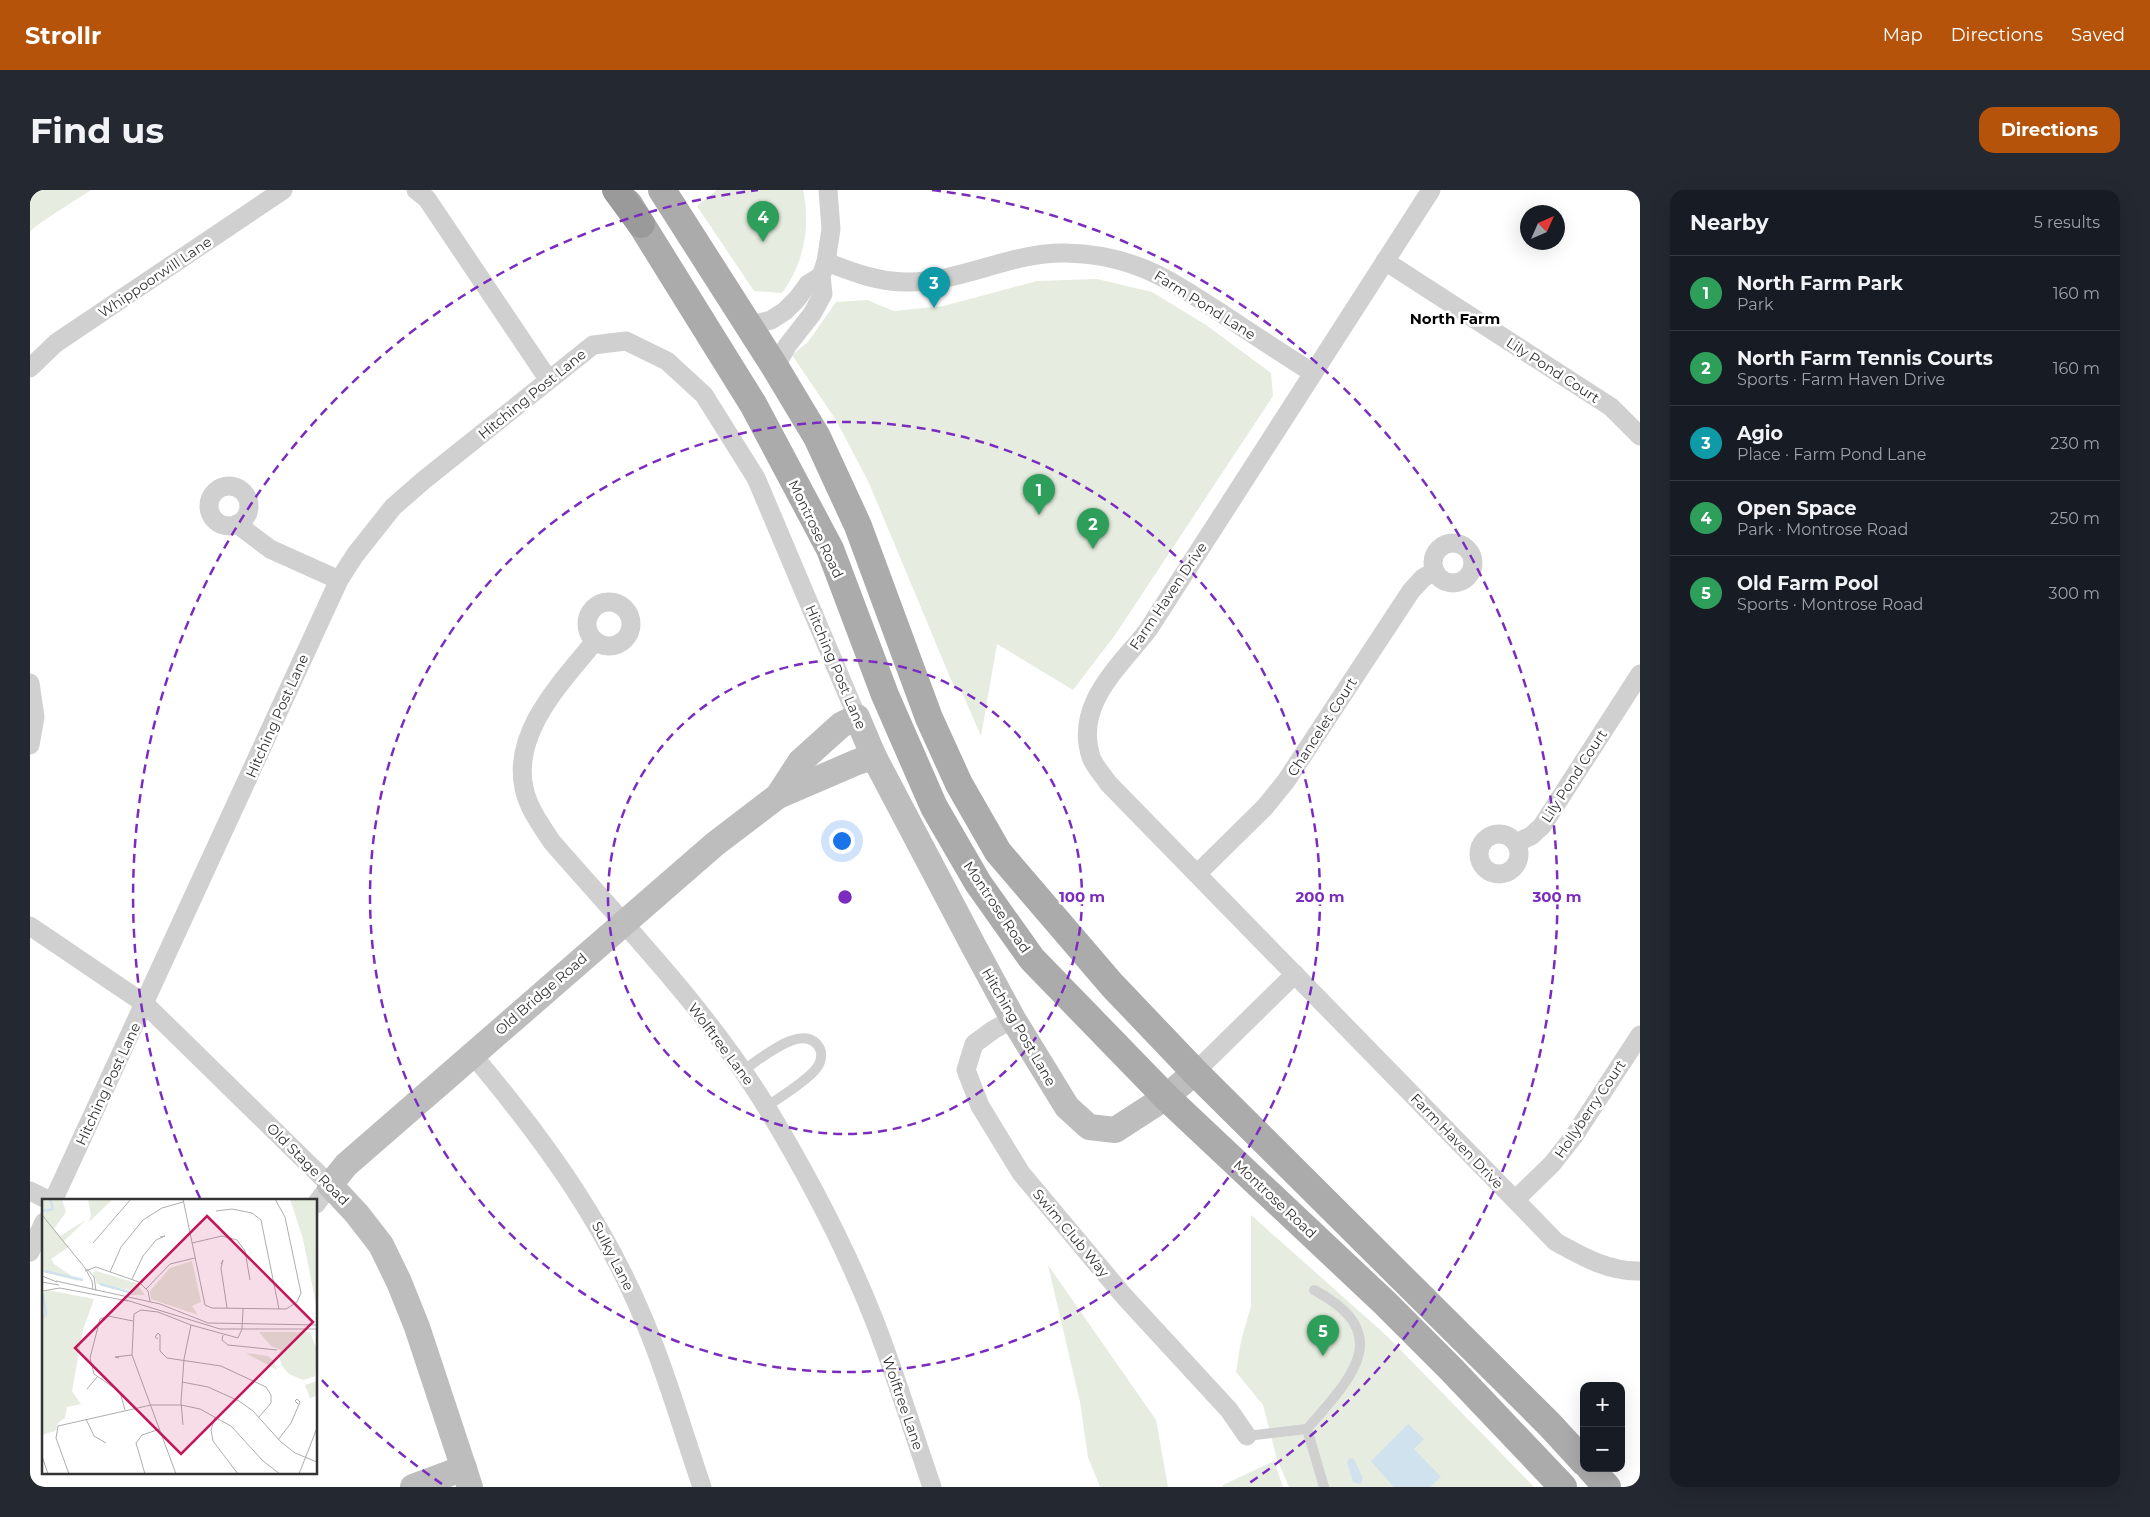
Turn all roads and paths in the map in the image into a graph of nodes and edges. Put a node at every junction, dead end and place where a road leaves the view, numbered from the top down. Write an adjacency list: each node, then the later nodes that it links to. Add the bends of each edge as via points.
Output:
1 (283, 190): 13 (street, Whippoorwill Lane, via 56,344)
2 (416, 190): 15 (street, via 427,199)
3 (616, 190): 8 (highway)
4 (620, 190): 8 (main road, Montrose Road)
5 (662, 190): 11 (main road)
6 (828, 190): 10 (street, via 831,229)
7 (1431, 190): 9 (street, Farm Haven Drive)
8 (641, 224): 38 (main road, Montrose Road, via 753,404 830,549 886,695 934,807 978,883 1032,959)
9 (1385, 261): 14 (street, Farm Haven Drive); 16 (street, Lily Pond Court, via 1610,407)
10 (823, 269): 11 (street, via 785,311 771,320); 12 (street, via 823,294); 14 (street, Farm Pond Lane, via 908,282 940,278 1034,255 1065,253 1123,260 1165,277)
11 (747, 326): 12 (main road)
12 (775, 367): 37 (main road, via 817,437 858,526 930,718 960,784 998,852 1112,985)
13 (30, 368)
14 (1313, 373): 28 (street, Farm Haven Drive, via 1148,630 1097,696 1087,722 1092,758 1108,783)
15 (548, 379): 19 (street, Hitching Post Lane, via 393,507); 23 (street, Hitching Post Lane, via 593,345 626,341 667,361 704,395 756,478)
16 (1640, 436)
17 (237, 524): 19 (street, via 270,549)
18 (1435, 571): 28 (street, Chancelet Court, via 1422,578 1411,590 1286,782)
19 (339, 580): 32 (street, Hitching Post Lane)
20 (595, 641): 29 (street, Wolftree Lane, via 532,726 523,759 524,787 534,815 552,842)
21 (1640, 674): 27 (street, Lily Pond Court, via 1542,826)
22 (30, 683): 24 (street, via 35,717)
23 (857, 717): 25 (street, Hitching Post Lane); 26 (street, Old Bridge Road, via 841,725 800,762)
24 (30, 744)
25 (874, 757): 26 (street, Old Bridge Road); 33 (street, Hitching Post Lane)
26 (778, 796): 29 (street, Old Bridge Road, via 715,844)
27 (1516, 843)
28 (1197, 874): 31 (street, Farm Haven Drive)
29 (622, 923): 35 (street, Old Bridge Road); 36 (street, Wolftree Lane, via 689,1001)
30 (30, 926): 32 (street, Old Stage Road)
31 (1295, 974): 37 (street); 44 (street, Farm Haven Drive)
32 (145, 1004): 41 (street, Old Stage Road); 43 (street, Hitching Post Lane)
33 (1013, 1019): 38 (street, Hitching Post Lane, via 1067,1107 1088,1127 1114,1130); 50 (street, Swim Club Way, via 974,1044 966,1070 980,1106 1021,1173 1124,1295 1229,1410)
34 (1640, 1035): 44 (street, Hollyberry Court, via 1574,1136 1552,1164)
35 (472, 1054): 41 (street, Old Bridge Road, via 346,1165); 55 (street, Sulky Lane, via 546,1146 605,1238 652,1339)
36 (742, 1071): 39 (street, Wolftree Lane); 39 (lane, via 792,1039 803,1037 814,1041 821,1051 816,1070)
37 (1195, 1072): 38 (street, Hitching Post Lane); 51 (main road)
38 (1166, 1097): 58 (main road, Montrose Road, via 1392,1310)
39 (766, 1108): 56 (street, Wolftree Lane, via 813,1188 875,1322)
40 (30, 1191): 42 (street)
41 (323, 1195): 53 (street, Old Stage Road, via 357,1214 381,1246 417,1327)
42 (48, 1199)
43 (53, 1199)
44 (1514, 1200): 47 (street, Farm Haven Drive, via 1556,1242 1592,1262)
45 (42, 1226): 46 (street)
46 (30, 1252)
47 (1640, 1271)
48 (1314, 1290): 49 (lane, via 1332,1299 1349,1314 1360,1332 1358,1359 1348,1380)
49 (1307, 1429): 50 (lane); 57 (lane)
50 (1247, 1436)
51 (1580, 1458)
52 (1594, 1472): 59 (main road)
53 (467, 1478): 54 (street)
54 (413, 1487)
55 (702, 1487)
56 (932, 1487)
57 (1324, 1487)
58 (1563, 1487)
59 (1607, 1487)

